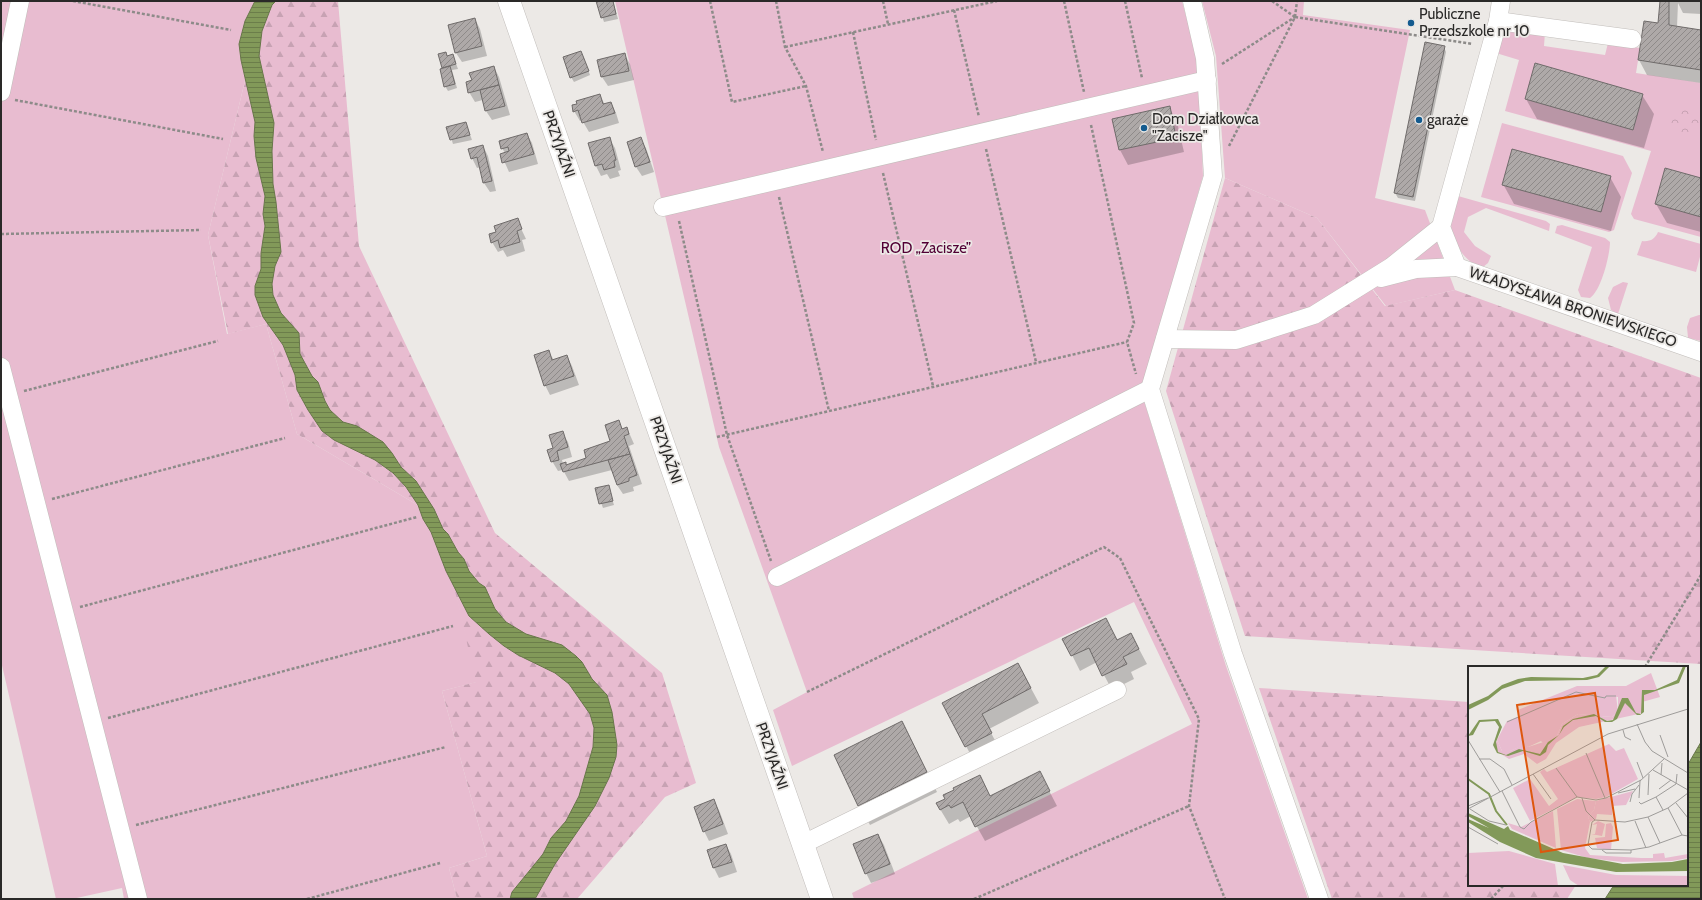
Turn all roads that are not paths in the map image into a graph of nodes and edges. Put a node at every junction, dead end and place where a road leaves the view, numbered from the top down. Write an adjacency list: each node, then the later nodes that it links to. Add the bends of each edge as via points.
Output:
1 (20, 1): 8 (street)
2 (509, 1): 19 (main road, PRZYJAŹNI)
3 (1192, 1): 7 (street, via 1206,58)
4 (1501, 1): 5 (street)
5 (1498, 21): 6 (street); 10 (street)
6 (1632, 39)
7 (1207, 77): 9 (street, via 1146,95); 13 (street, via 1213,176)
8 (5, 95)
9 (669, 206)
10 (1441, 227): 11 (street, WŁADYSŁAWA BRONIEWSKIEGO); 12 (street, via 1391,267)
11 (1457, 267): 12 (street, via 1416,269); 14 (street, WŁADYSŁAWA BRONIEWSKIEGO)
12 (1369, 280): 13 (street, via 1314,315 1236,340)
13 (1165, 339): 16 (street)
14 (1701, 352)
15 (1, 367): 20 (street)
16 (1146, 391): 17 (street); 22 (street, via 1233,654)
17 (777, 577)
18 (1116, 690): 19 (street)
19 (803, 844): 21 (main road, PRZYJAŹNI)
20 (138, 899)
21 (822, 899)
22 (1319, 899)

